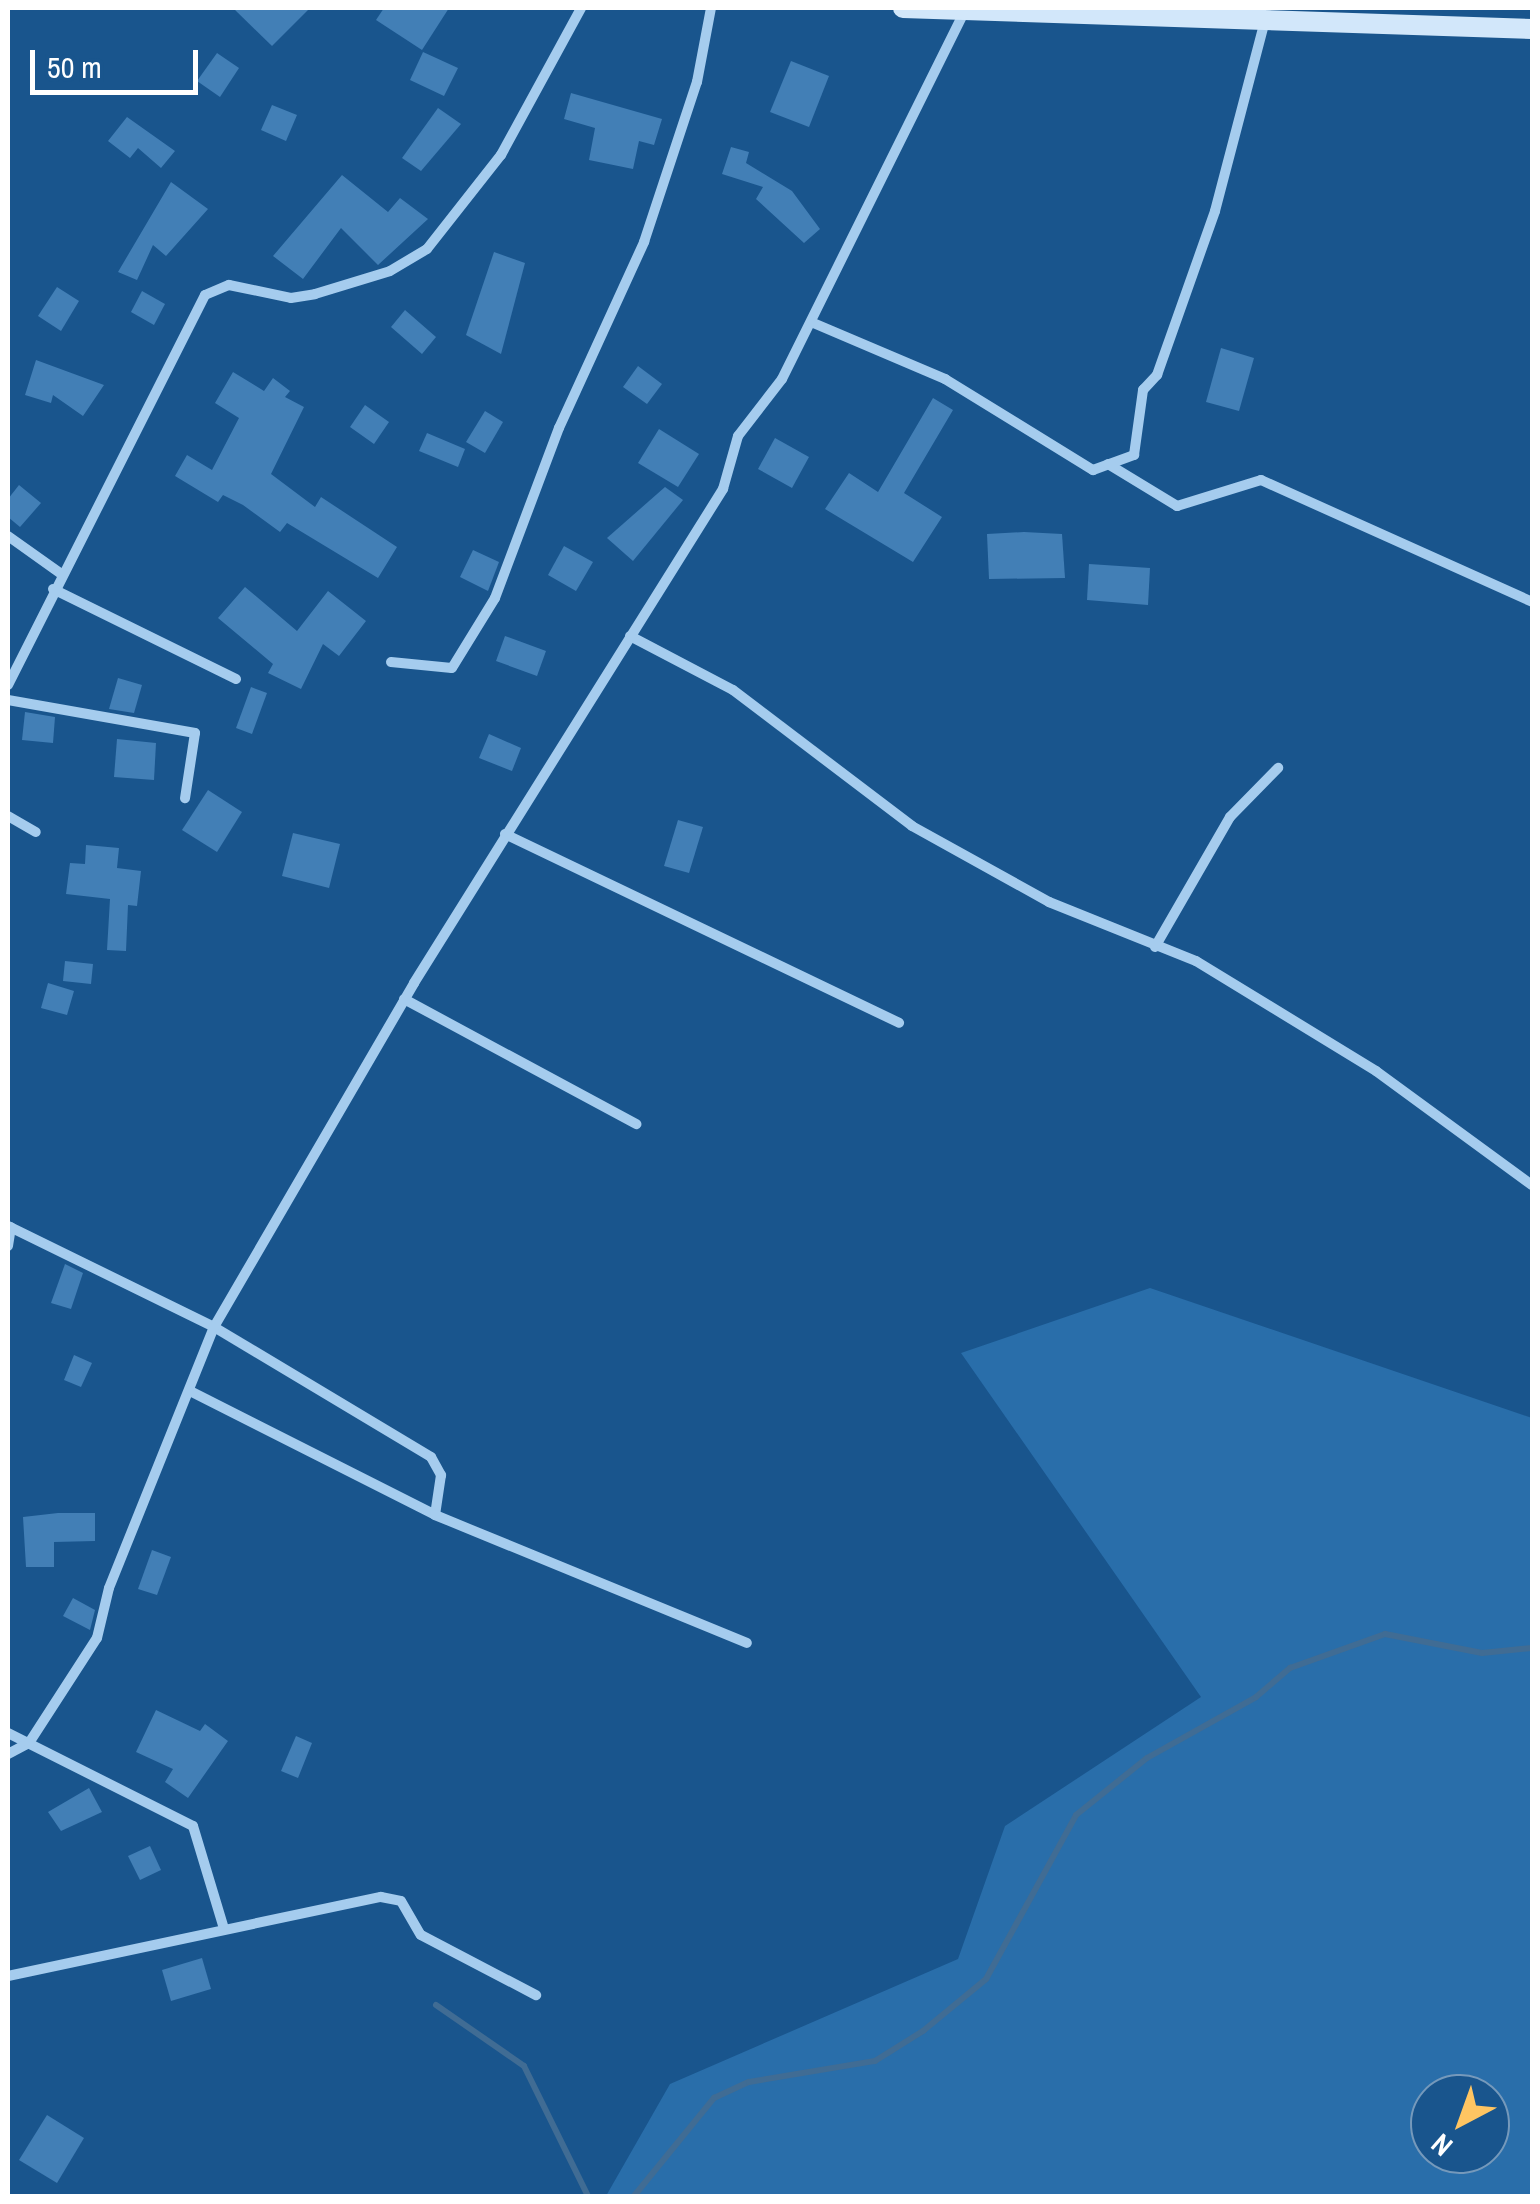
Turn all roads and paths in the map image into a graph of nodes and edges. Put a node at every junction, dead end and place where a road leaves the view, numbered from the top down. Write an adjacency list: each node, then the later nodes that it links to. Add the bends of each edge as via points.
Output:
1 (581, 8): 10 (street, via 501,155 427,249 390,271 315,294 290,298 229,284 205,294)
2 (711, 8): 14 (street, via 696,82 644,242 559,428 495,598 452,668)
3 (904, 8): 4 (main road)
4 (963, 15): 5 (main road); 7 (street)
5 (1265, 21): 6 (main road); 8 (street, via 1215,211 1157,375 1143,390 1134,455)
6 (1532, 29)
7 (811, 322): 8 (street, via 945,378 1092,470); 13 (street, via 782,378 747,418 723,489)
8 (1108, 464): 12 (street, via 1178,506 1261,480)
9 (8, 536): 10 (street)
10 (60, 572): 11 (street)
11 (53, 588): 15 (street); 16 (street)
12 (1532, 602)
13 (630, 636): 22 (street); 23 (street, via 733,690 912,826 1049,902)
14 (391, 662)
15 (236, 679)
16 (8, 685)
17 (8, 700): 19 (street, via 195,733)
18 (1278, 768): 23 (street, via 1230,817)
19 (185, 798)
20 (8, 816): 21 (street)
21 (36, 832)
22 (505, 834): 24 (street); 25 (street)
23 (1155, 947): 27 (street, via 1196,961 1376,1071)
24 (404, 998): 26 (street); 30 (street)
25 (899, 1023)
26 (636, 1124)
27 (1532, 1185)
28 (9, 1226): 29 (street); 30 (street)
29 (8, 1246)
30 (214, 1327): 31 (street); 32 (street, via 431,1457 440,1475)
31 (190, 1391): 32 (street); 35 (street, via 109,1588 97,1638)
32 (435, 1516): 33 (street)
33 (747, 1643)
34 (8, 1733): 35 (street)
35 (28, 1743): 36 (street); 37 (street, via 193,1826)
36 (8, 1754)
37 (224, 1929): 38 (street); 39 (street, via 392,1897 421,1935)
38 (8, 1976)
39 (536, 1995)

